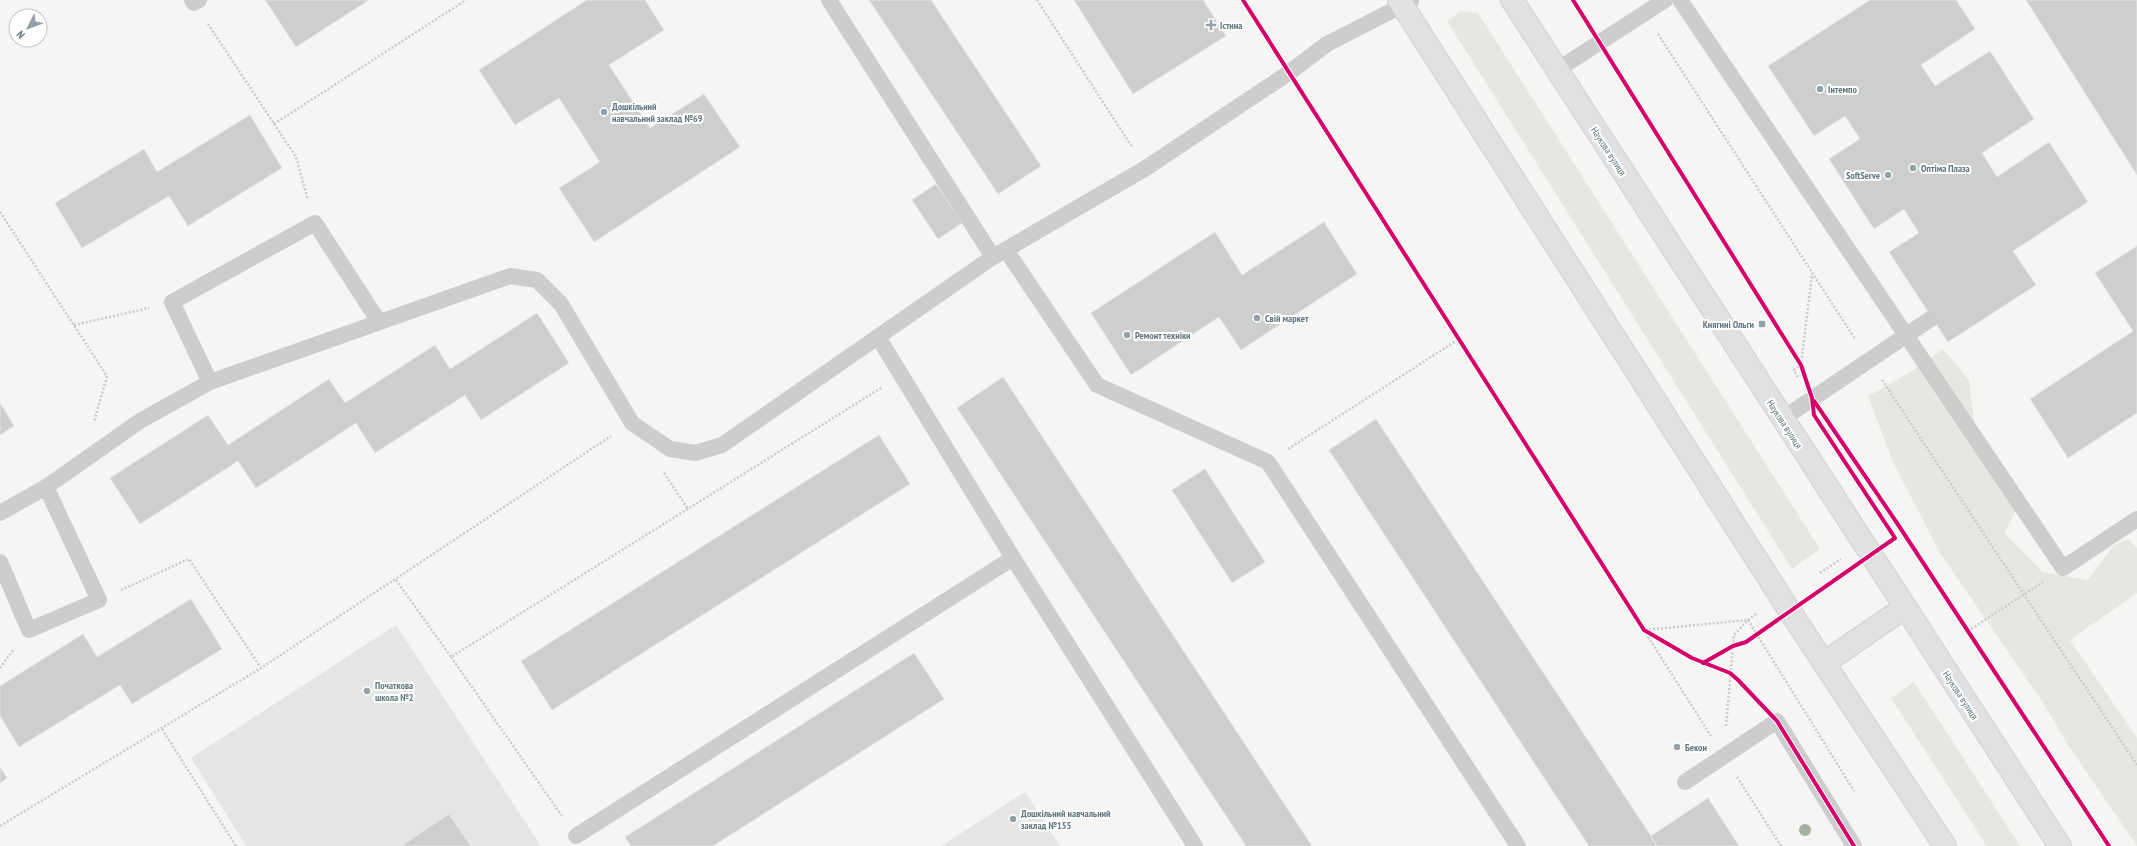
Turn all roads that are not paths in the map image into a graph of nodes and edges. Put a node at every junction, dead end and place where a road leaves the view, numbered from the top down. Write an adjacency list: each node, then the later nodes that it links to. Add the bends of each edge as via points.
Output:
1 (829, 0): 7 (lane)
2 (1512, 0): 6 (main road, Наукова вулиця)
3 (1665, 0): 6 (lane)
4 (1680, 0): 10 (lane)
5 (1405, 2): 7 (lane, via 1327,44 1290,72 1146,168); 20 (main road)
6 (1557, 70): 13 (main road, Наукова вулиця)
7 (1000, 253): 11 (lane); 24 (lane, via 1097,385 1268,462)
8 (1932, 318): 10 (lane)
9 (379, 322): 11 (lane, via 510,276 537,280 561,304 632,423 670,449 694,453 722,445); 12 (lane); 12 (lane, via 315,223 172,302)
10 (1906, 336): 13 (lane); 16 (lane, via 2064,568)
11 (878, 337): 17 (lane)
12 (210, 382): 14 (lane, via 140,421)
13 (1782, 419): 19 (main road, Наукова вулиця)
14 (46, 487): 15 (lane); 18 (lane, via 99,600 29,630)
15 (0, 513)
16 (2137, 519)
17 (1013, 558): 22 (lane); 23 (lane)
18 (0, 562)
19 (1904, 608): 20 (main road); 27 (main road, Наукова вулиця)
20 (1824, 663): 26 (main road)
21 (1685, 782): 25 (lane, via 1777,721)
22 (576, 836)
23 (1195, 846)
24 (1518, 846)
25 (1854, 846)
26 (1945, 846)
27 (2060, 846)

